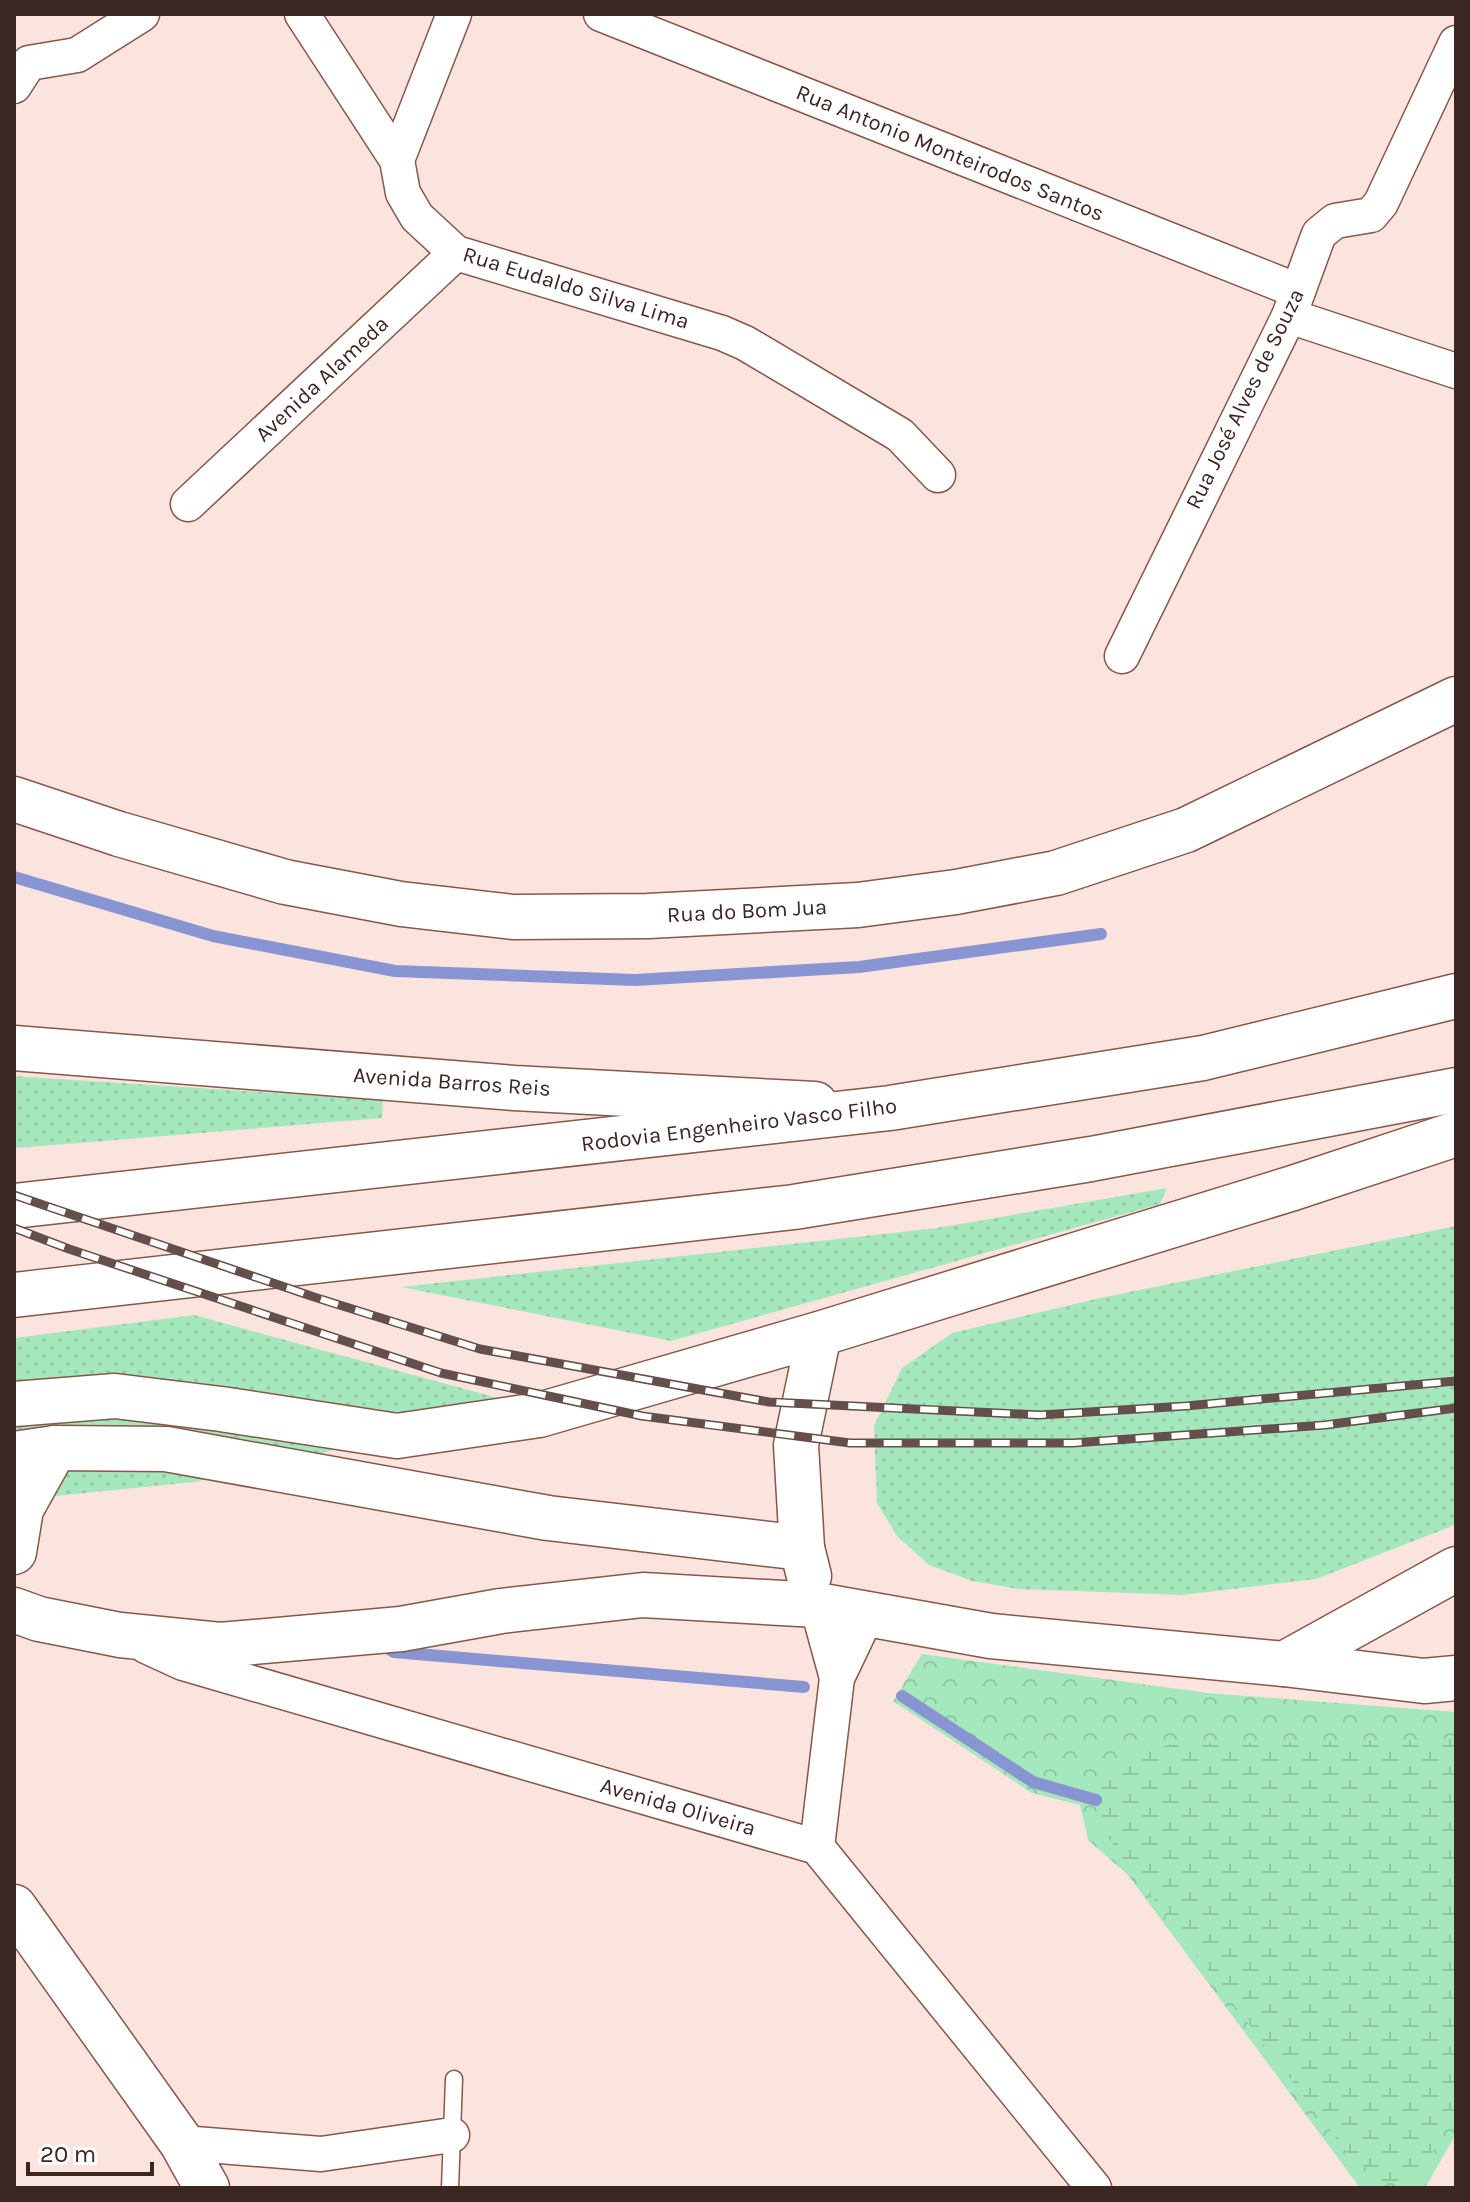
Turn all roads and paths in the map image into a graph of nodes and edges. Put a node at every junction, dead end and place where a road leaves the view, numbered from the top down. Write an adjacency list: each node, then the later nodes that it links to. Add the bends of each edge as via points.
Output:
1 (142, 14): 6 (street, via 77,55 29,63)
2 (302, 14): 7 (street, Rua Eudaldo Silva Lima)
3 (454, 14): 7 (street)
4 (601, 14): 9 (street, Rua Antonio Monteirodos Santos)
5 (1456, 43): 9 (street, Rua José Alves de Souza, via 1381,203 1371,215 1335,221 1319,234)
6 (14, 86)
7 (397, 160): 8 (street, Rua Eudaldo Silva Lima, via 403,193 417,217)
8 (456, 253): 11 (street, Rua Eudaldo Silva Lima, via 745,343 900,435); 12 (street, Avenida Alameda)
9 (1294, 304): 10 (street, Rua Antonio Monteirodos Santos); 13 (street, Rua José Alves de Souza)
10 (1456, 371)
11 (938, 475)
12 (188, 504)
13 (1122, 656)
14 (1456, 699): 15 (main road, Rua do Bom Jua, via 1186,830 1056,873 858,905 513,917 401,904 285,882)
15 (14, 799)
16 (1456, 996): 19 (main road, Rodovia Engenheiro Vasco Filho, via 1203,1058)
17 (14, 1048): 19 (main road, Avenida Barros Reis, via 514,1088)
18 (1456, 1090): 22 (main road, via 1091,1159 794,1207)
19 (890, 1108): 21 (main road, Rodovia Engenheiro Vasco Filho)
20 (1456, 1134): 23 (main road)
21 (14, 1206)
22 (14, 1295)
23 (819, 1334): 24 (main road, via 539,1415 397,1436 115,1396); 26 (main road, via 796,1445)
24 (14, 1404)
25 (34, 1451): 26 (main road, via 166,1449 548,1518); 27 (main road)
26 (802, 1548): 30 (main road)
27 (14, 1552)
28 (14, 1559): 32 (main road)
29 (1456, 1569): 34 (main road)
30 (817, 1605): 31 (main road); 33 (main road, via 643,1595 401,1629 220,1645); 35 (street)
31 (868, 1613): 34 (main road, via 991,1636); 35 (street)
32 (27, 1614): 33 (main road)
33 (120, 1635): 37 (street, Avenida Oliveira, via 183,1663)
34 (1284, 1664): 36 (main road, via 1424,1681)
35 (837, 1678): 37 (street)
36 (1456, 1678)
37 (817, 1847): 44 (street)
38 (14, 1907): 41 (main road)
39 (454, 2079): 40 (lane)
40 (452, 2135): 41 (street, via 321,2154); 43 (lane)
41 (182, 2143): 42 (main road)
42 (207, 2188)
43 (450, 2188)
44 (1094, 2188)

